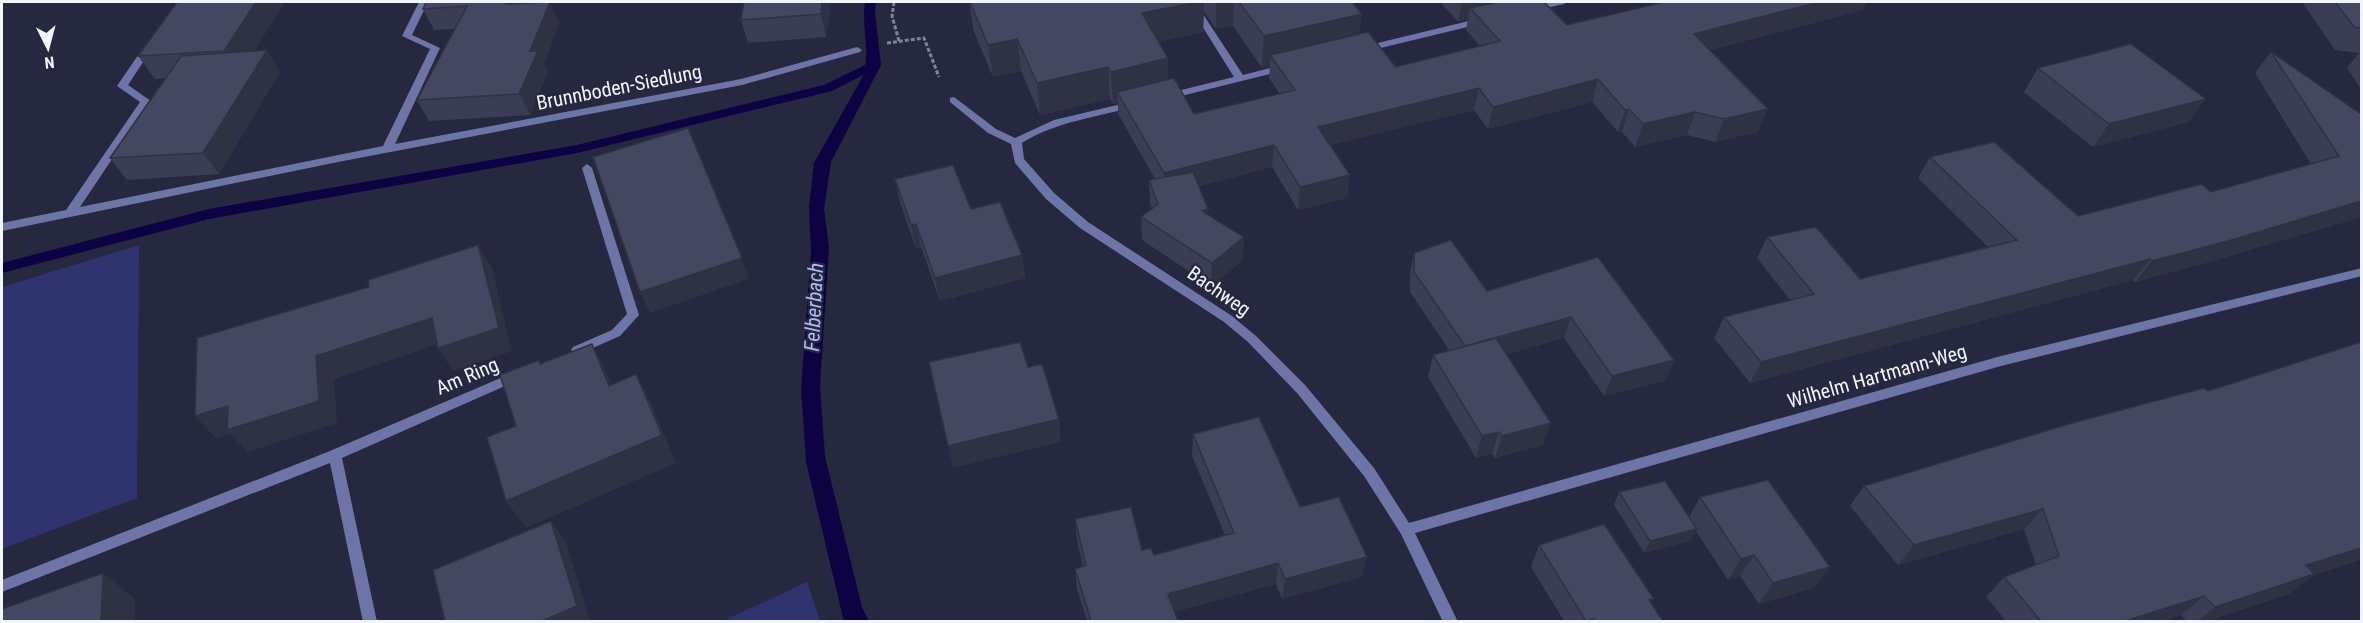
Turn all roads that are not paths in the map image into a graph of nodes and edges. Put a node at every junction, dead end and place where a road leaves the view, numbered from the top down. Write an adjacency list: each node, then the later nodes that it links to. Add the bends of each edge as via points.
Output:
1 (423, 2): 13 (street, via 407,36 435,48)
2 (1191, 2): 10 (street)
3 (1561, 2): 4 (street)
4 (1520, 12)
5 (1497, 17): 8 (street)
6 (155, 37): 15 (street, via 122,86 146,101)
7 (857, 50): 13 (street, Brunnboden-Siedlung, via 742,82)
8 (1352, 51)
9 (1297, 64): 10 (street)
10 (1240, 78): 12 (street, via 1047,125)
11 (954, 100): 12 (street, via 992,131)
12 (1016, 142): 21 (street, Bachweg, via 1019,160 1050,196 1084,225 1228,319 1252,339 1301,389 1369,472)
13 (387, 149): 15 (street, Brunnboden-Siedlung)
14 (587, 168): 18 (street, via 633,315 616,333)
15 (70, 213): 16 (street, Brunnboden-Siedlung)
16 (2, 227)
17 (2361, 272): 21 (street, Wilhelm Hartmann-Weg, via 2001,361)
18 (562, 357)
19 (529, 371): 20 (street, Am Ring)
20 (335, 455): 22 (street, Am Ring); 23 (street)
21 (1406, 530): 24 (street, Bachweg)
22 (2, 586)
23 (370, 621)
24 (1451, 621)

